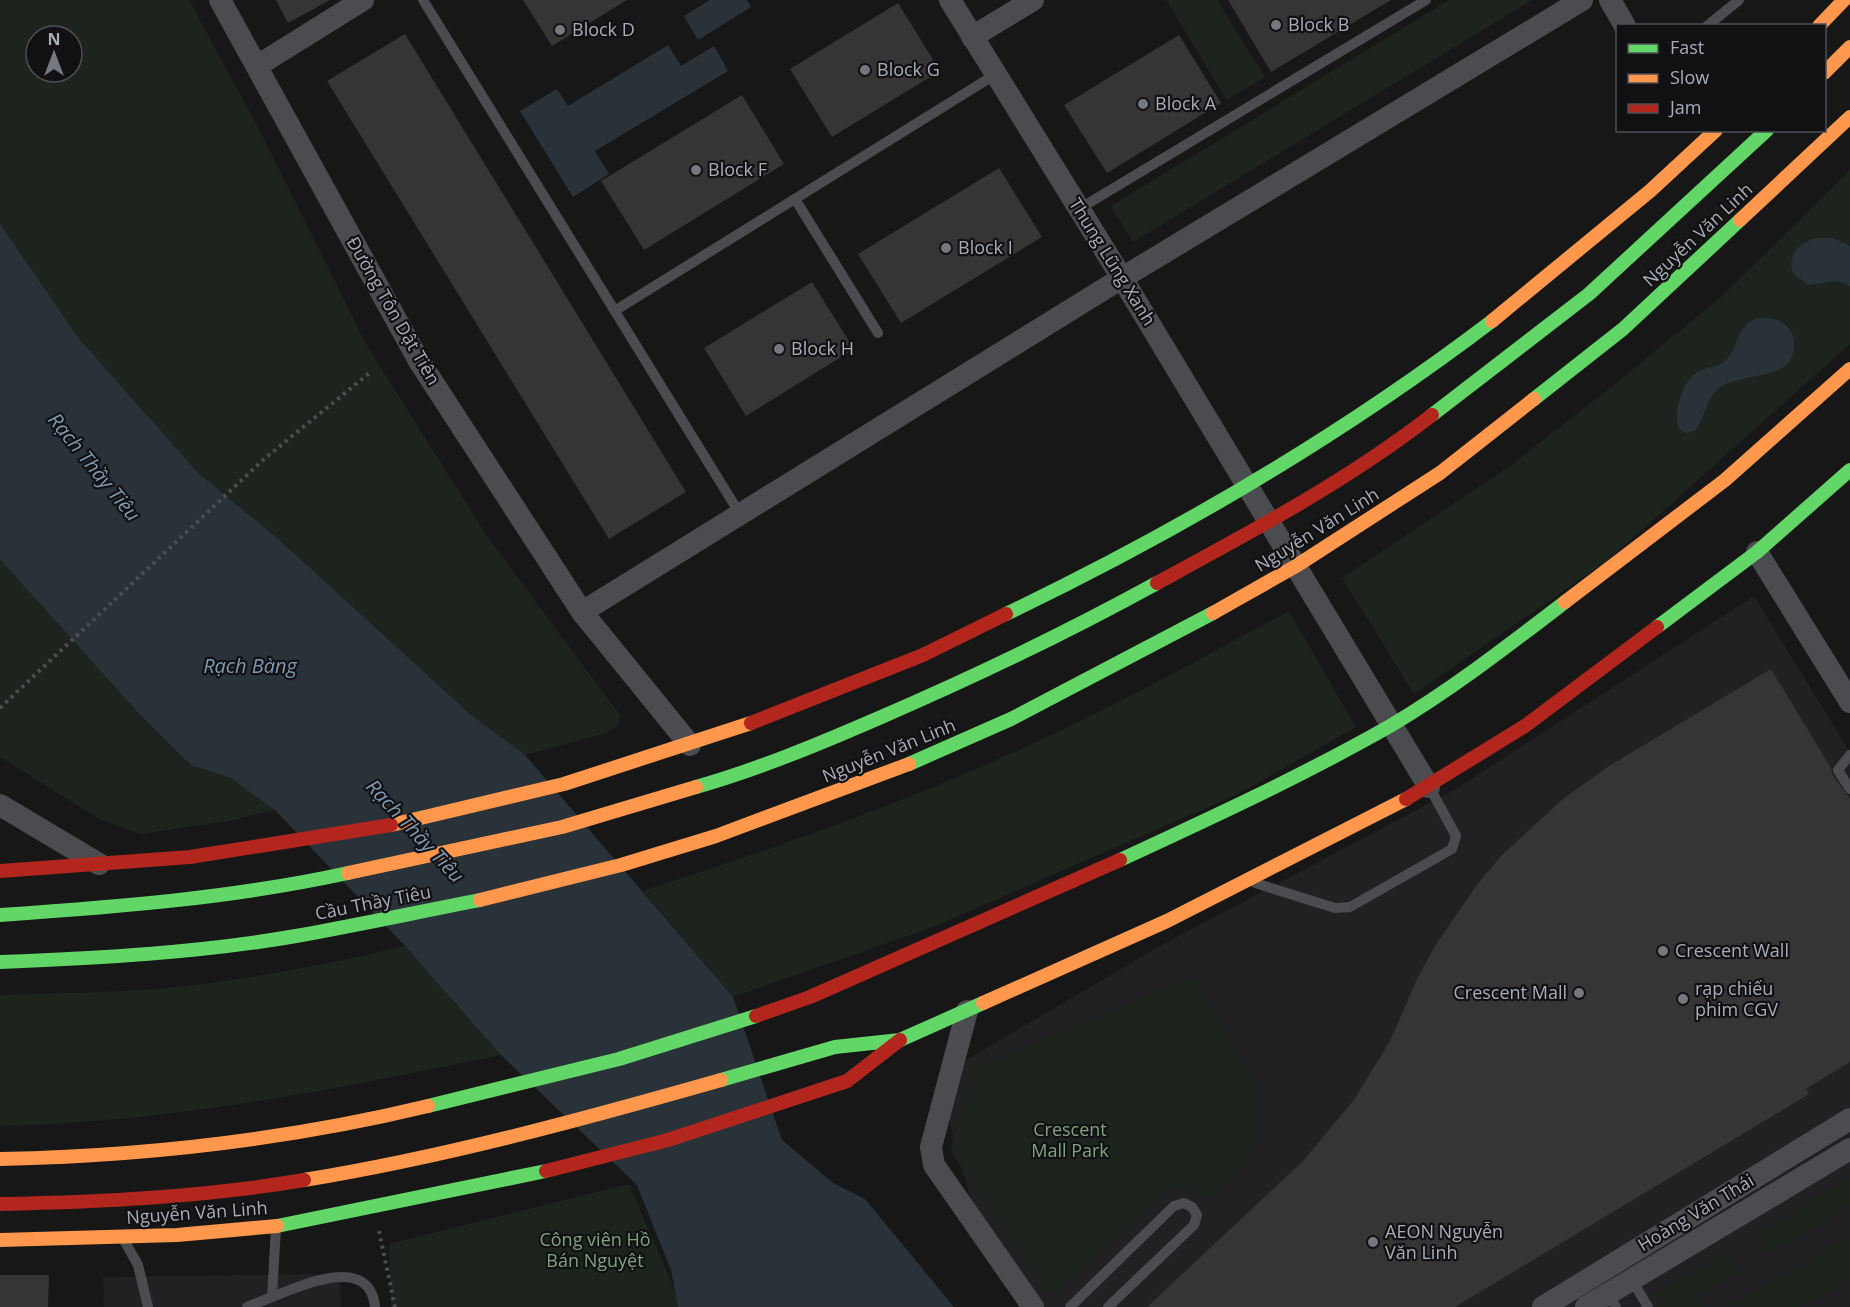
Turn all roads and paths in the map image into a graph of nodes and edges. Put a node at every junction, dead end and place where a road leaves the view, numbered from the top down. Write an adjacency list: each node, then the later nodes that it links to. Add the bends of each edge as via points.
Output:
1 (220, 0): 16 (street, Đường Tôn Dật Tiên)
2 (363, 0): 16 (street)
3 (423, 0): 26 (lane)
4 (950, 0): 14 (street, Thung Lũng Xanh)
5 (1034, 0): 14 (street)
6 (1426, 0): 24 (lane)
7 (1582, 0): 25 (street)
8 (1610, 0): 11 (street)
9 (1739, 0): 12 (lane)
10 (1844, 0): 13 (main road)
11 (1623, 24)
12 (1709, 24)
13 (1821, 24)
14 (972, 38): 18 (street, Thung Lũng Xanh)
15 (1850, 47): 17 (main road)
16 (256, 66): 36 (street, Đường Tôn Dật Tiên, via 418,361)
17 (1826, 71)
18 (996, 74): 23 (lane); 24 (street, Thung Lũng Xanh)
19 (1850, 117): 35 (main road, Nguyễn Văn Linh, via 1623,329 1440,472)
20 (1715, 132): 22 (main road, Nguyễn Văn Linh)
21 (1762, 132): 22 (main road, Nguyễn Văn Linh)
22 (1706, 155): 31 (main road, Nguyễn Văn Linh, via 1461,345); 33 (main road, Nguyễn Văn Linh, via 1589,294 1399,441)
23 (795, 199): 26 (lane); 27 (lane)
24 (1079, 209): 25 (street, Thung Lũng Xanh)
25 (1122, 278): 31 (street, Thung Lũng Xanh); 32 (street)
26 (616, 310): 32 (lane)
27 (878, 333)
28 (1850, 369): 39 (main road, via 1725,480 1501,651)
29 (372, 371): 38 (path, via 264,459)
30 (1850, 470): 34 (main road)
31 (1248, 487): 33 (street, Thung Lũng Xanh); 40 (main road, Nguyễn Văn Linh, via 1083,580 930,652 826,697)
32 (740, 514): 36 (street)
33 (1270, 522): 35 (street, Thung Lũng Xanh); 44 (main road, Nguyễn Văn Linh, via 984,673 791,755)
34 (1757, 552): 37 (street); 42 (main road, via 1525,726)
35 (1296, 566): 39 (street, Thung Lũng Xanh); 46 (main road, Nguyễn Văn Linh, via 1011,719 904,766)
36 (582, 612): 40 (street, Đường Tôn Dật Tiên)
37 (1850, 702)
38 (0, 708)
39 (1391, 725): 42 (street, Thung Lũng Xanh); 56 (main road, via 1225,813 1077,880 810,997 706,1034 619,1059 304,1132 90,1157)
40 (682, 747): 47 (main road, via 554,785 422,817 304,840)
41 (1850, 755): 43 (lane, via 1838,770)
42 (1429, 787): 49 (main road); 49 (lane, via 1456,836 1452,849 1350,907 1335,908)
43 (1850, 789)
44 (691, 790): 50 (main road, Cầu Thầy Tiêu, via 561,827 316,880 76,911)
45 (0, 805): 47 (street)
46 (716, 836): 51 (main road, Cầu Thầy Tiêu, via 496,897 306,934 119,957)
47 (102, 866): 48 (main road)
48 (0, 871)
49 (1246, 880): 52 (main road, via 1107,950)
50 (0, 915)
51 (0, 962)
52 (967, 1011): 53 (main road); 71 (street, via 931,1147 934,1165)
53 (900, 1040): 58 (main road, Nguyễn Văn Linh, via 835,1047 599,1115 385,1167 185,1196); 59 (main road, Nguyễn Văn Linh, via 847,1081 740,1118 634,1149)
54 (1850, 1119): 57 (street, Hoàng Văn Thái)
55 (1850, 1149): 60 (street, Hoàng Văn Thái)
56 (0, 1159)
57 (1716, 1201): 60 (street); 74 (street, Hoàng Văn Thái)
58 (0, 1204)
59 (374, 1207): 61 (main road, Nguyễn Văn Linh); 70 (path)
60 (1728, 1222): 64 (street, Hoàng Văn Thái)
61 (276, 1226): 62 (main road, Nguyễn Văn Linh); 65 (lane)
62 (121, 1237): 63 (main road, Nguyễn Văn Linh); 67 (lane, via 138,1265)
63 (0, 1240)
64 (1632, 1280): 66 (street, Hoàng Văn Thái); 76 (lane)
65 (272, 1297): 68 (lane); 69 (lane, via 319,1279 342,1277 368,1283 374,1292)
66 (1612, 1300): 75 (street, Hoàng Văn Thái)
67 (148, 1307)
68 (247, 1307)
69 (375, 1307)
70 (394, 1307)
71 (1033, 1307)
72 (1070, 1307): 73 (lane, via 1174,1206 1184,1203 1192,1207 1197,1215 1194,1225)
73 (1108, 1307)
74 (1543, 1307)
75 (1586, 1307)
76 (1648, 1307)

